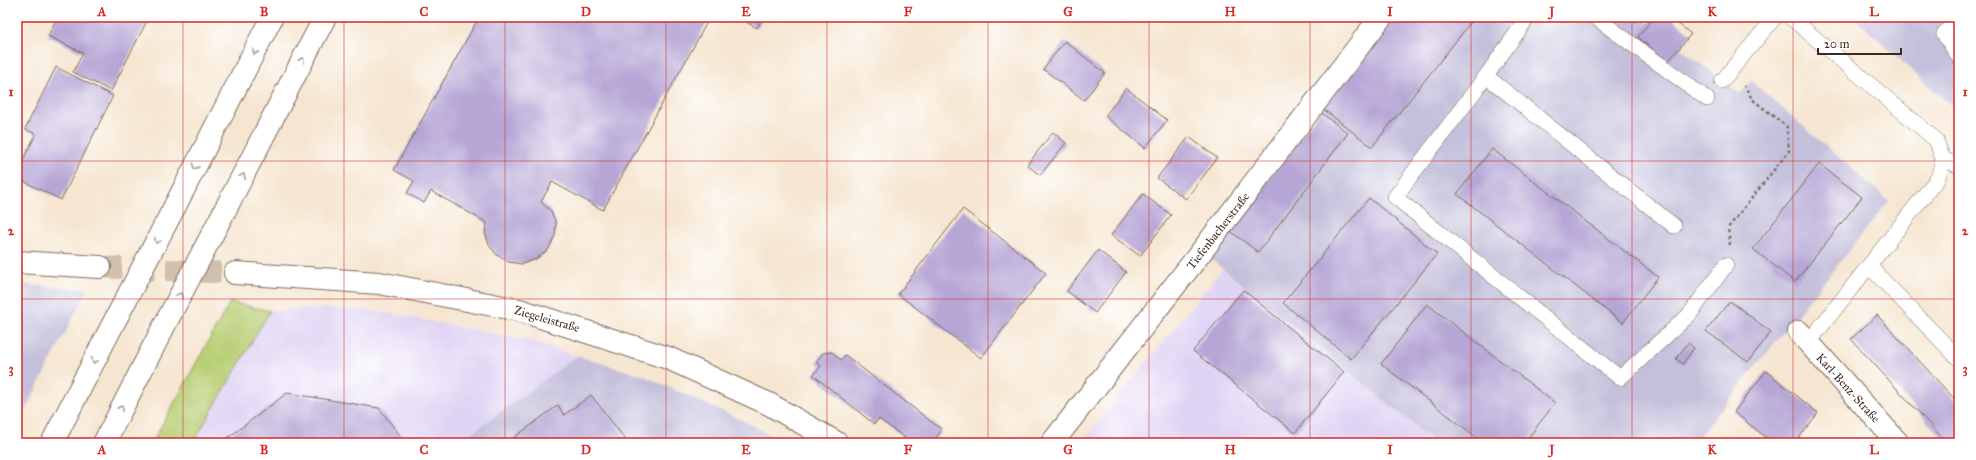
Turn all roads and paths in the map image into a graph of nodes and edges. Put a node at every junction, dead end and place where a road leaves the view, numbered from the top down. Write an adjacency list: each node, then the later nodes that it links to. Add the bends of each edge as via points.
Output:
1 (272, 17): 25 (main road, one-way to 25, bridge)
2 (325, 17): 26 (main road, one-way to 2, bridge)
3 (1381, 17): 28 (main road, Tiefenbacherstraße)
4 (1528, 17): 11 (lane)
5 (1595, 17): 13 (lane)
6 (1775, 17): 10 (lane)
7 (1790, 17): 14 (lane, via 1936,140)
8 (1959, 17): 9 (lane, via 1944,34)
9 (1959, 57)
10 (1734, 67): 12 (lane); 17 (path, via 1752,99 1787,127 1789,151 1728,228)
11 (1486, 76): 16 (lane); 19 (lane, via 1396,197 1620,378 1689,315)
12 (1722, 81)
13 (1707, 99)
14 (1943, 159): 15 (lane); 20 (lane, via 1938,178)
15 (1959, 166)
16 (1674, 226)
17 (1730, 249)
18 (17, 262): 21 (main road)
19 (1726, 265)
20 (1869, 266): 23 (lane); 24 (lane)
21 (100, 268)
22 (235, 273): 27 (main road, Ziegeleistraße, via 379,283 519,310 668,358 769,404)
23 (1804, 338): 29 (main road, Karl-Benz-Straße)
24 (1959, 359)
25 (52, 443)
26 (104, 443)
27 (837, 443)
28 (1052, 443)
29 (1898, 443)

